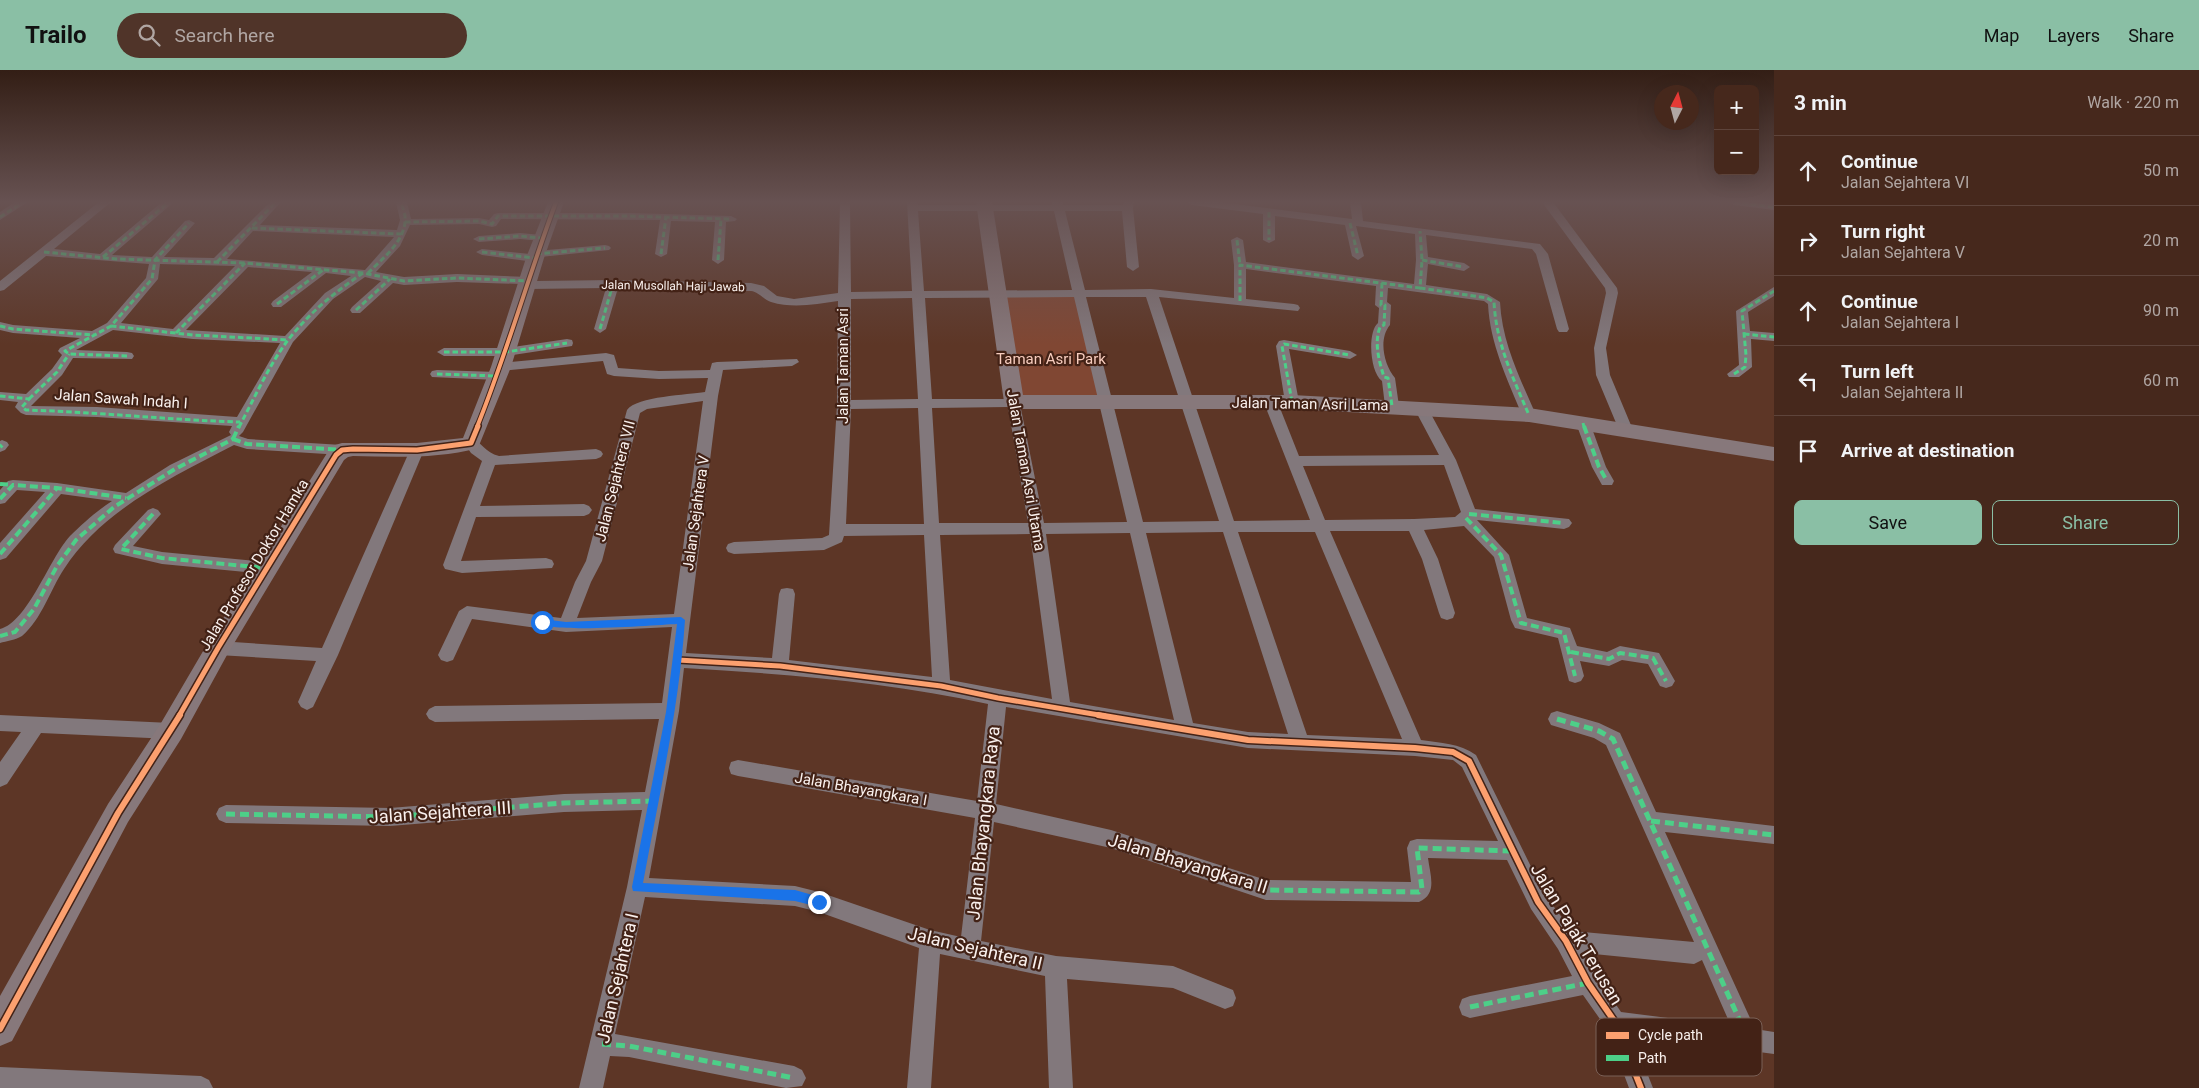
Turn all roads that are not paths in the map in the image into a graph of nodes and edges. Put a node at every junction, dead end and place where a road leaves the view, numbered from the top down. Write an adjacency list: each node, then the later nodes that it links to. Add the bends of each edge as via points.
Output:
1 (47, 250): 20 (street)
2 (112, 250): 24 (street)
3 (164, 250): 25 (street)
4 (230, 250): 28 (street)
5 (390, 250): 34 (street)
6 (538, 250): 7 (street); 21 (street); 36 (street)
7 (555, 250)
8 (662, 250): 22 (street)
9 (720, 250): 26 (street)
10 (844, 250): 46 (street, Jalan Taman Asri)
11 (915, 250): 44 (street)
12 (991, 250): 45 (street, Jalan Taman Asri Utama)
13 (1068, 250): 43 (street)
14 (1132, 250): 31 (street)
15 (1238, 250): 30 (street)
16 (1357, 250): 23 (street)
17 (1421, 250): 27 (street)
18 (1539, 250): 55 (street)
19 (1582, 250): 86 (street, via 1611,288 1600,348 1603,375)
20 (44, 252): 24 (street); 39 (street)
21 (482, 252)
22 (661, 254)
23 (1358, 256)
24 (103, 257): 25 (street)
25 (154, 260): 28 (street); 53 (street, via 152,279)
26 (718, 260)
27 (1422, 260): 32 (street); 40 (street)
28 (217, 262): 29 (street)
29 (245, 263): 33 (street); 56 (street)
30 (1240, 265): 37 (street); 48 (street)
31 (1133, 267)
32 (1464, 267)
33 (323, 270): 34 (street); 49 (street)
34 (365, 273): 35 (street); 60 (street, via 329,296)
35 (390, 280): 36 (street, via 477,278); 51 (street)
36 (528, 283): 38 (street, Jalan Musollah Haji Jawab); 67 (street)
37 (1382, 283): 40 (street); 81 (street, via 1381,305 1384,305 1385,313 1384,325 1377,335 1379,362 1384,377 1388,378)
38 (612, 284): 46 (street, Jalan Musollah Haji Jawab, via 752,288 760,289 773,299 794,302); 54 (street)
39 (1, 286)
40 (1420, 288): 47 (street)
41 (1774, 291): 57 (street, via 1742,311)
42 (1151, 293): 43 (street); 48 (street); 76 (street)
43 (1078, 294): 45 (street); 75 (street)
44 (918, 295): 45 (street); 46 (street); 79 (street)
45 (999, 295): 74 (street, Jalan Taman Asri Utama)
46 (843, 296): 80 (street, Jalan Taman Asri)
47 (1487, 298): 83 (street, via 1494,302 1502,351)
48 (1240, 301): 50 (street)
49 (277, 304)
50 (1294, 308)
51 (356, 310)
52 (0, 326): 58 (street)
53 (111, 326): 56 (street); 58 (street)
54 (600, 328)
55 (1563, 329)
56 (176, 333): 60 (street)
57 (1744, 334): 59 (street); 70 (street, via 1745,367)
58 (94, 335): 63 (street, via 65,351)
59 (1774, 337)
60 (288, 340): 84 (street)
61 (567, 343): 67 (street)
62 (444, 352): 67 (street)
63 (69, 354): 65 (street); 73 (street, via 57,372)
64 (1350, 355): 77 (street, via 1284,344)
65 (127, 356)
66 (792, 362): 68 (street)
67 (501, 365): 68 (street, via 606,356 614,372 659,375); 69 (street); 88 (street)
68 (717, 370): 72 (street, Jalan Sejahtera V)
69 (437, 374)
70 (1734, 374)
71 (0, 396): 73 (street)
72 (711, 396): 119 (street, Jalan Sejahtera V); 120 (street, Jalan Sejahtera VII, via 644,405 634,410 594,562)
73 (29, 399): 84 (street, Jalan Sawah Indah I, via 22,407 26,410)
74 (1014, 402): 75 (street, Jalan Taman Asri Lama); 79 (street, Jalan Taman Asri Lama); 110 (street, Jalan Taman Asri Utama)
75 (1106, 402): 76 (street, Jalan Taman Asri Lama); 111 (street)
76 (1188, 402): 78 (street, Jalan Taman Asri Lama); 108 (street)
77 (1292, 402): 78 (street, Jalan Taman Asri Lama); 81 (street, Jalan Taman Asri Lama)
78 (1271, 403): 95 (street)
79 (926, 404): 80 (street, Jalan Taman Asri Lama); 109 (street)
80 (844, 405): 112 (street, Jalan Taman Asri)
81 (1392, 406): 82 (street, Jalan Taman Asri Lama)
82 (1421, 408): 83 (street, Jalan Taman Asri Lama); 94 (street)
83 (1529, 415): 85 (street, Jalan Taman Asri Lama)
84 (240, 422): 87 (street)
85 (1583, 423): 86 (street, Jalan Taman Asri Lama); 96 (street)
86 (1626, 430): 92 (street, Jalan Taman Asri Lama)
87 (233, 438): 89 (street, via 247,444); 99 (street)
88 (471, 442): 90 (street); 93 (street, via 473,448)
89 (342, 450): 90 (street); 116 (street, Jalan Profesor Doktor Hamka)
90 (417, 450): 124 (street)
91 (596, 454): 93 (street)
92 (1774, 454)
93 (490, 460): 102 (street)
94 (1449, 460): 95 (street); 104 (street)
95 (1295, 461): 107 (street)
96 (1607, 481)
97 (6, 484): 98 (street); 100 (street)
98 (57, 488): 99 (street); 114 (street)
99 (126, 498): 121 (street, via 76,540 57,566 34,609 14,632)
100 (0, 499)
101 (584, 510): 102 (street)
102 (471, 512): 115 (street, via 451,565)
103 (153, 514): 116 (street, via 121,549 162,558)
104 (1468, 516): 105 (street); 106 (street, via 1458,522); 123 (street, via 1501,555 1519,620 1527,625 1564,633)
105 (1564, 522)
106 (1414, 525): 107 (street); 118 (street, via 1430,559)
107 (1320, 526): 108 (street); 142 (street)
108 (1229, 527): 111 (street); 141 (street)
109 (931, 528): 110 (street); 112 (street); 130 (street)
110 (1037, 528): 111 (street); 133 (street, Jalan Taman Asri Utama)
111 (1137, 528): 139 (street)
112 (838, 530): 113 (street, via 836,538 824,544)
113 (734, 548)
114 (0, 554)
115 (546, 564)
116 (266, 568): 122 (street, Jalan Profesor Doktor Hamka)
117 (786, 594): 127 (street)
118 (1447, 613)
119 (681, 620): 120 (street); 126 (street, Jalan Sejahtera V)
120 (566, 625): 125 (street, via 514,616 467,613)
121 (0, 636)
122 (218, 648): 124 (street); 140 (street, Jalan Profesor Doktor Hamka)
123 (1571, 652): 128 (street); 129 (street, via 1609,659 1620,653 1653,658)
124 (328, 655): 132 (street)
125 (447, 655)
126 (678, 660): 127 (street, Jalan Pajak Terusan); 134 (street, Jalan Sejahtera I)
127 (780, 666): 130 (street, Jalan Pajak Terusan)
128 (1575, 676)
129 (1666, 681)
130 (941, 686): 131 (street, Jalan Pajak Terusan)
131 (998, 698): 133 (street, Jalan Pajak Terusan); 146 (street, Jalan Bhayangkara Raya)
132 (307, 702)
133 (1062, 709): 139 (street, Jalan Pajak Terusan)
134 (670, 712): 135 (street); 145 (street, Jalan Sejahtera I)
135 (435, 714)
136 (1557, 719): 148 (street, via 1599,731 1613,739)
137 (0, 723): 138 (street)
138 (37, 724): 140 (street); 144 (street)
139 (1186, 730): 141 (street, Jalan Pajak Terusan, via 1248,740)
140 (171, 731): 163 (street, Jalan Profesor Doktor Hamka, via 118,813)
141 (1300, 742): 142 (street, Jalan Pajak Terusan)
142 (1415, 748): 150 (street, Jalan Pajak Terusan, via 1454,752 1468,761)
143 (738, 768): 146 (street, Jalan Bhayangkara I)
144 (0, 778)
145 (654, 801): 147 (street, Jalan Sejahtera III, via 564,803 390,817); 151 (street, Jalan Sejahtera I)
146 (984, 810): 152 (street, Jalan Bhayangkara II, via 1111,839 1266,890 1419,892); 155 (street, Jalan Bhayangkara Raya)
147 (226, 814)
148 (1652, 821): 149 (street); 162 (street)
149 (1774, 835)
150 (1511, 850): 152 (street, via 1418,848); 154 (street, Jalan Pajak Terusan, via 1538,902)
151 (637, 887): 153 (street, Jalan Sejahtera II, via 795,896); 164 (street, Jalan Sejahtera I)
152 (1422, 889)
153 (930, 941): 155 (street, Jalan Sejahtera II); 171 (street)
154 (1566, 941): 156 (street); 158 (street, Jalan Pajak Terusan)
155 (970, 947): 157 (street, Jalan Sejahtera II)
156 (1694, 953)
157 (1056, 966): 159 (street, Jalan Sejahtera II, via 1173,977); 172 (street)
158 (1588, 983): 160 (street); 161 (street, Jalan Pajak Terusan)
159 (1225, 998)
160 (1470, 1007)
161 (1612, 1018)
162 (1739, 1018)
163 (0, 1029)
164 (602, 1044): 166 (street, via 637,1047); 170 (street, Jalan Sejahtera I)
165 (1636, 1076): 173 (street, Jalan Pajak Terusan)
166 (794, 1078)
167 (0, 1079): 168 (street)
168 (153, 1087): 169 (street)
169 (200, 1088)
170 (592, 1088)
171 (919, 1088)
172 (1062, 1088)
173 (1641, 1088)

